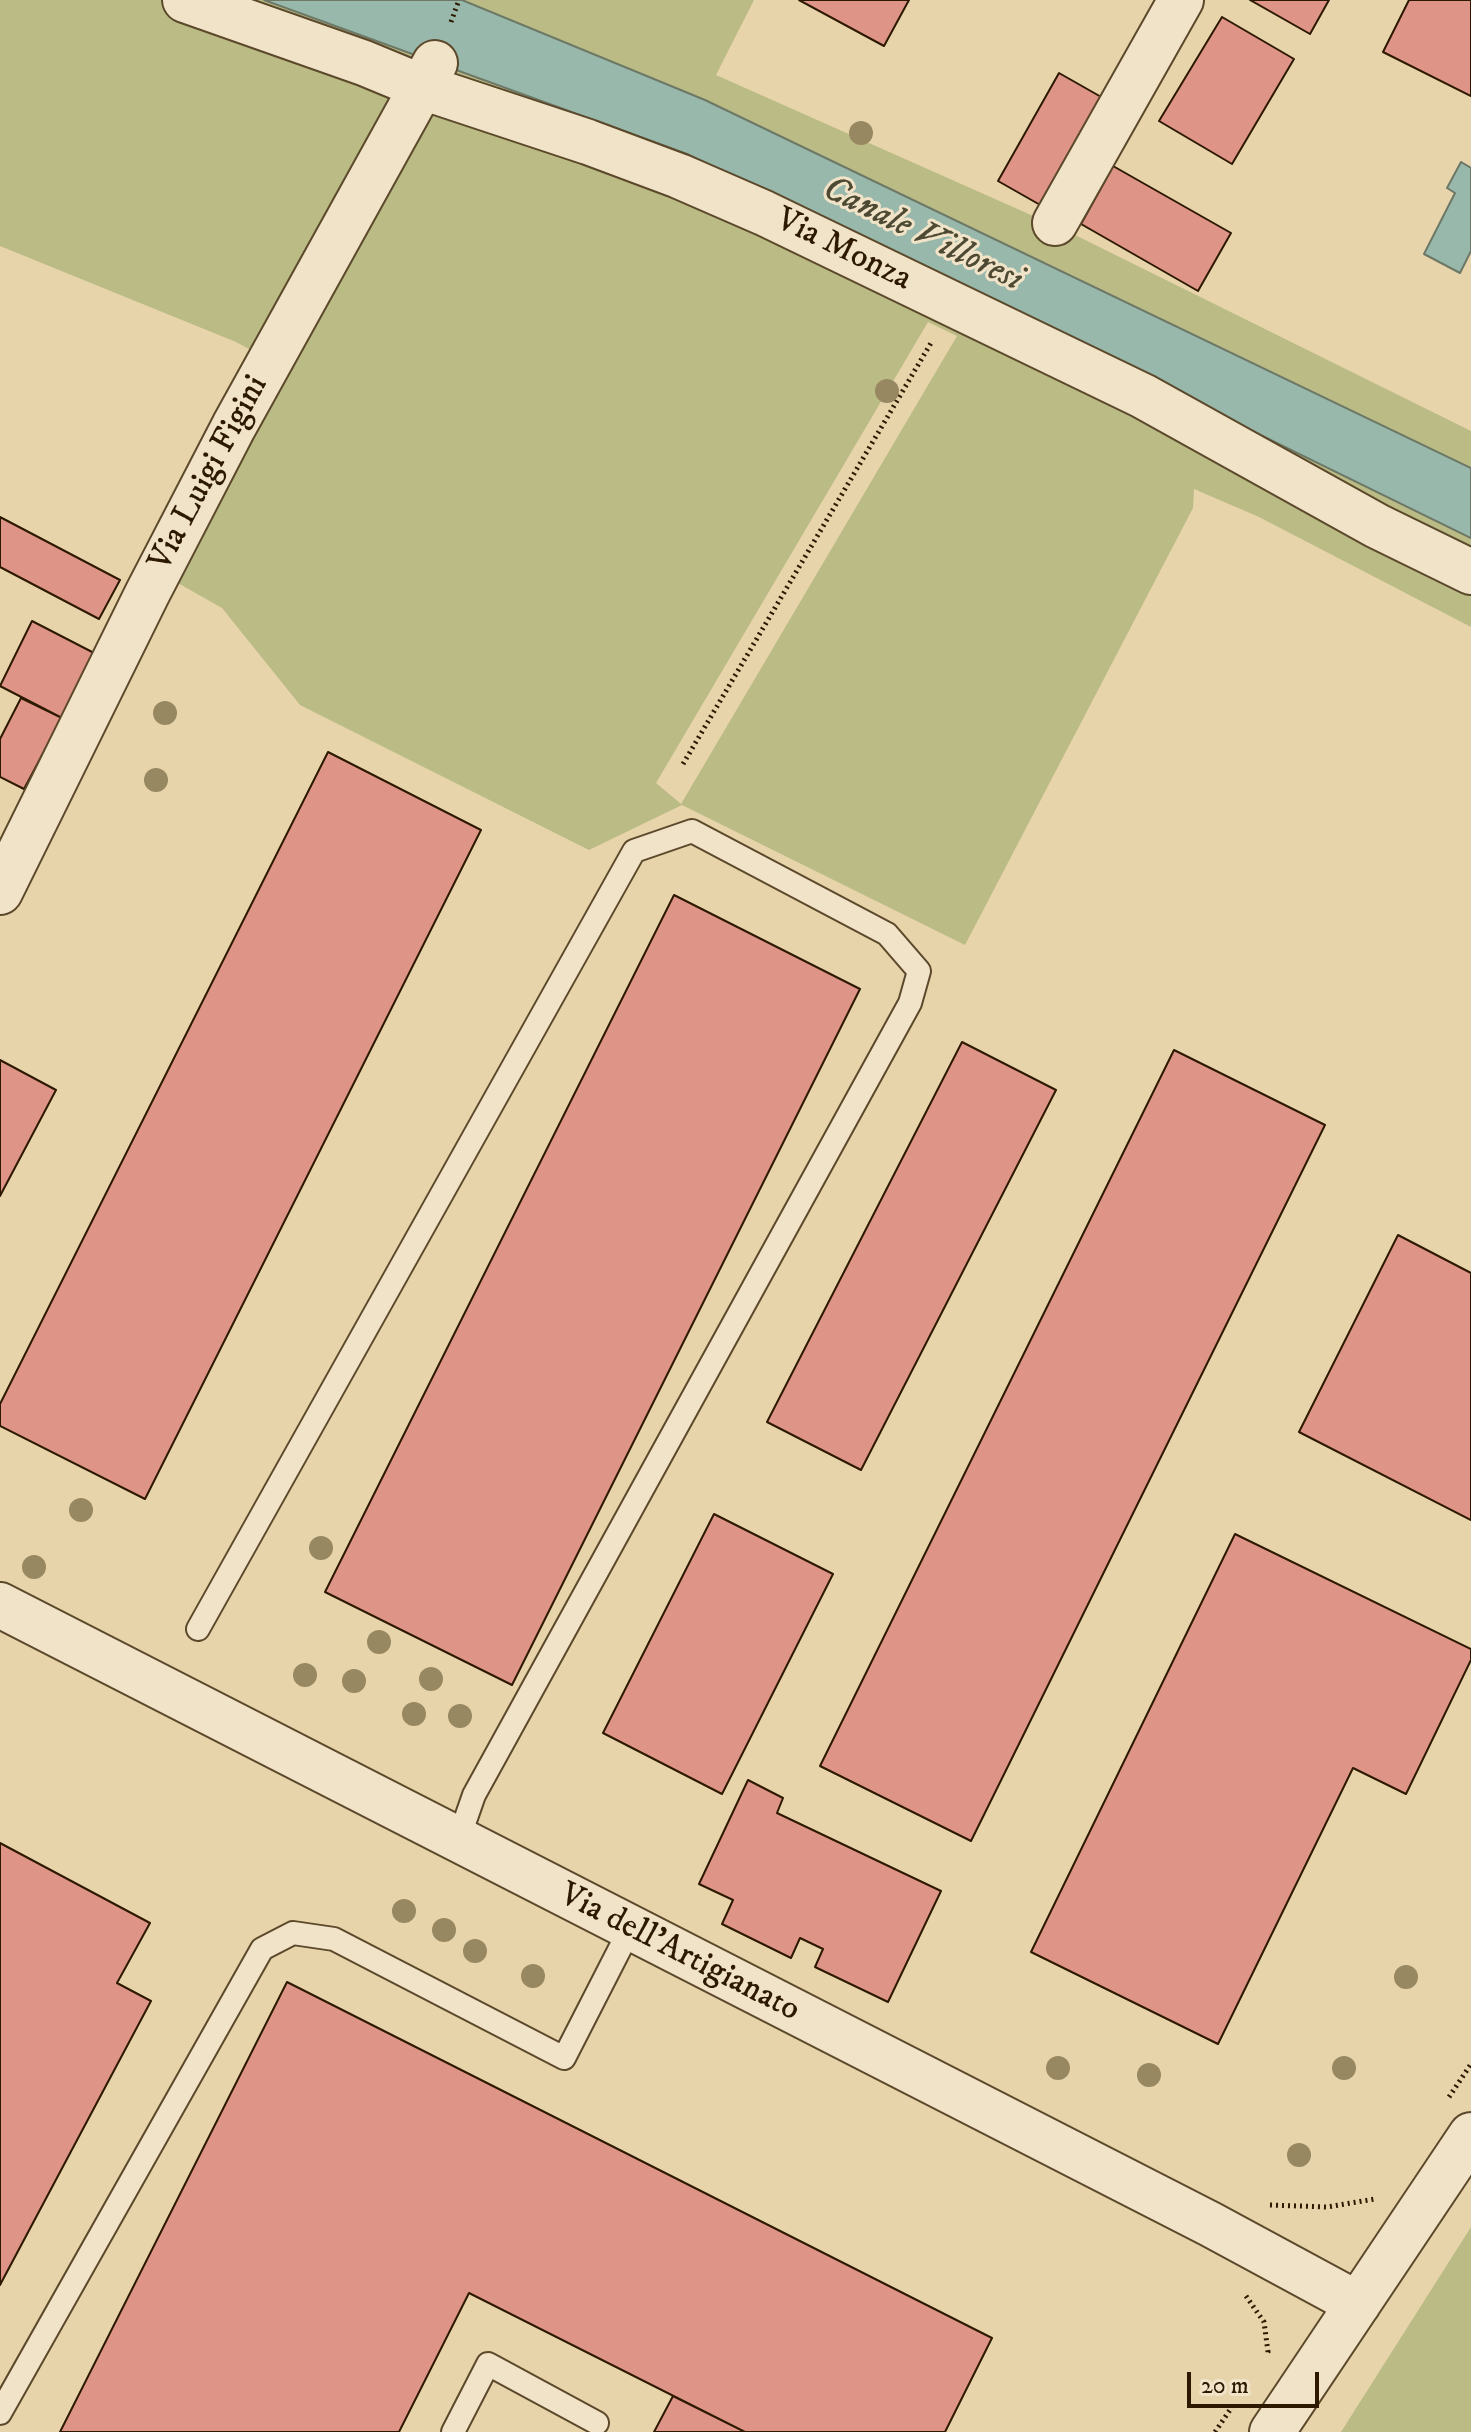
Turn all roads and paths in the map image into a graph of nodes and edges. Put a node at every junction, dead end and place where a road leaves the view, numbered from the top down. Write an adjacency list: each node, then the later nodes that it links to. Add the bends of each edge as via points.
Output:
1 (185, 0): 3 (street, Via Monza, via 349,58)
2 (1181, 0): 4 (street)
3 (428, 75): 5 (street, Via Monza, via 764,213); 8 (street, Via Luigi Figini, via 234,426)
4 (1055, 223)
5 (954, 305): 6 (street, Via Monza, via 1143,396); 7 (path)
6 (1471, 572)
7 (683, 764)
8 (0, 892)
9 (0, 1605): 11 (street, Via dell'Artigianato)
10 (198, 1629): 11 (lane, via 634,851 692,831 887,934 919,971 910,1003 474,1795)
11 (458, 1841): 12 (street, Via dell'Artigianato)
12 (630, 1929): 14 (street, Via dell'Artigianato); 15 (lane, via 564,2058 334,1939 293,1933 262,1949)
13 (1471, 2135): 14 (street)
14 (1358, 2304): 18 (street)
15 (0, 2413)
16 (597, 2423): 17 (lane, via 488,2364)
17 (453, 2432)
18 (1272, 2432)

